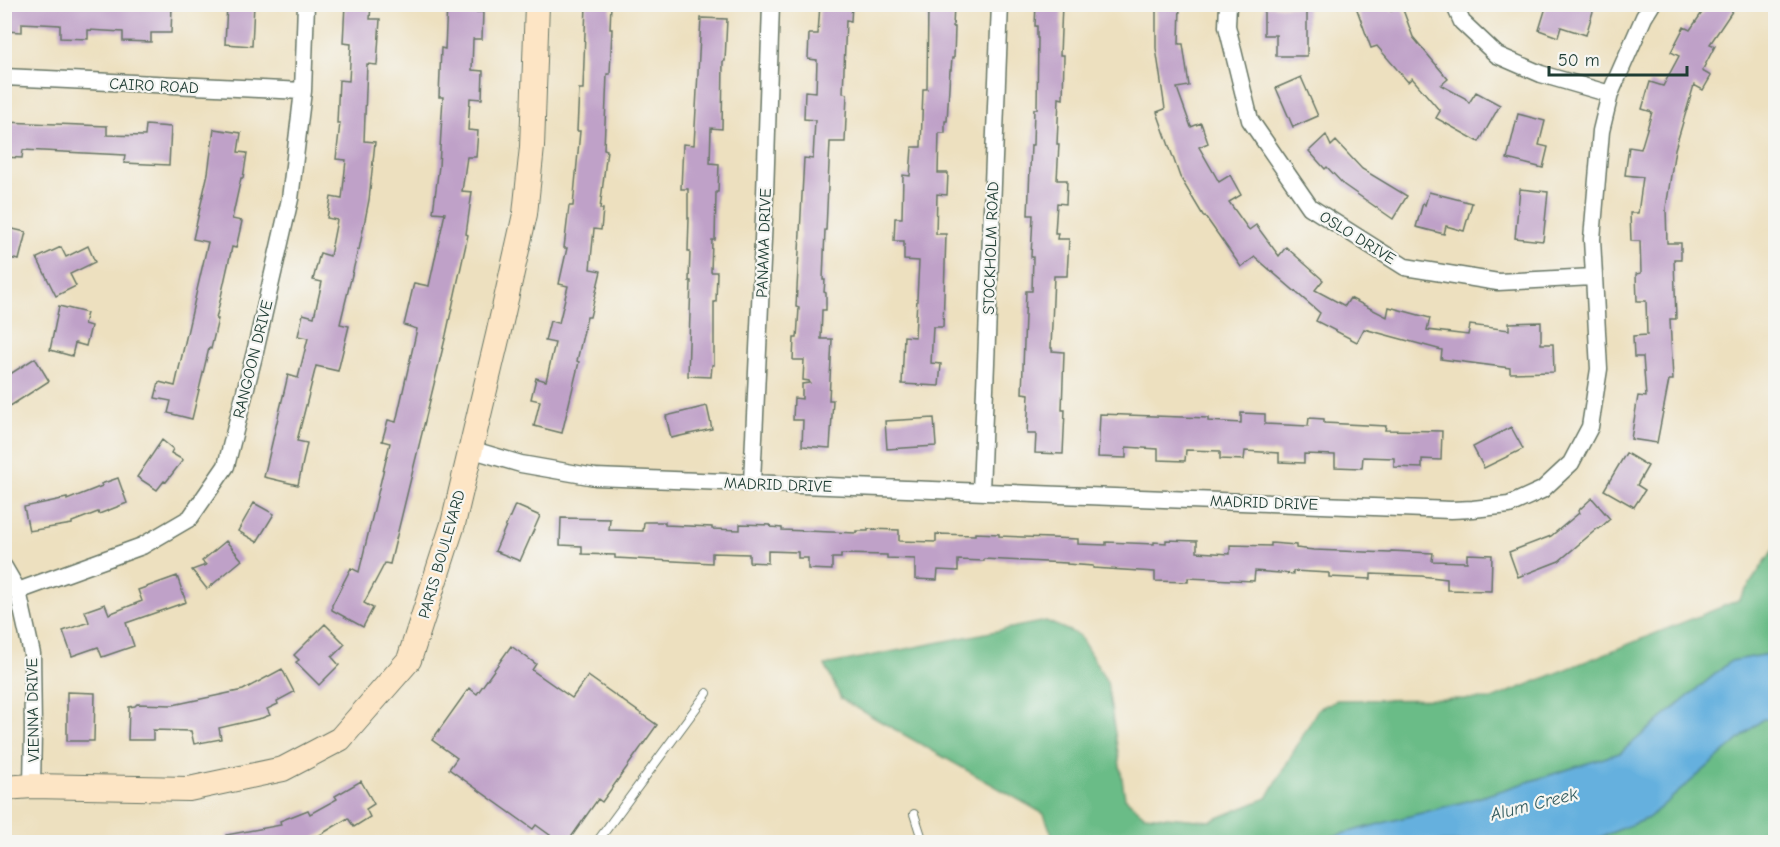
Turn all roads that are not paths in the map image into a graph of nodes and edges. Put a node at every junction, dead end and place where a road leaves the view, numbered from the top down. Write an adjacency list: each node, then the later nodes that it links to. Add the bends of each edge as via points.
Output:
1 (306, 4): 9 (street, RANGOON DRIVE)
2 (537, 4): 12 (street, PARIS BOULEVARD, via 532,147 525,214)
3 (771, 4): 13 (street, PANAMA DRIVE)
4 (1000, 4): 14 (street, STOCKHOLM ROAD)
5 (1228, 4): 11 (street, OSLO DRIVE, via 1227,26 1250,120 1310,207 1405,267 1498,282)
6 (1454, 4): 10 (street, via 1462,22 1497,55 1541,75)
7 (1652, 4): 10 (street, MADRID DRIVE)
8 (4, 77): 9 (street, CAIRO ROAD)
9 (303, 91): 16 (street, RANGOON DRIVE, via 290,199 226,466 190,518 142,546)
10 (1610, 94): 11 (street, MADRID DRIVE, via 1601,131 1592,239)
11 (1593, 277): 14 (street, MADRID DRIVE, via 1599,369 1590,427 1572,463 1542,490 1509,506 1451,510)
12 (471, 449): 13 (street, MADRID DRIVE, via 521,464 595,477); 18 (street, PARIS BOULEVARD, via 453,524 410,660 340,739 283,769 189,789)
13 (752, 482): 14 (street, MADRID DRIVE)
14 (981, 491)
15 (4, 567): 16 (street, VIENNA DRIVE)
16 (18, 591): 18 (street, VIENNA DRIVE, via 32,654)
17 (707, 693): 21 (lane)
18 (32, 786): 19 (street, PARIS BOULEVARD)
19 (4, 788)
20 (914, 814): 22 (lane)
21 (597, 843)
22 (921, 843)

